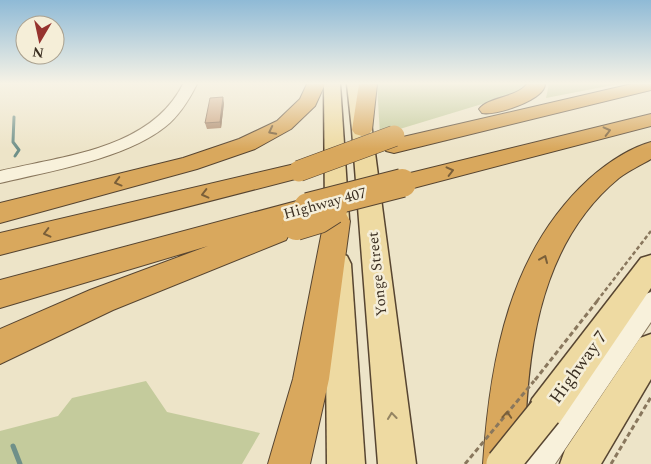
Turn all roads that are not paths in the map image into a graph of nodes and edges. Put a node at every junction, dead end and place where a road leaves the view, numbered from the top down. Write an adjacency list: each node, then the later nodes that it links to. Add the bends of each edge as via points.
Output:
1 (178, 106): 12 (street, via 156,128 103,152)
2 (304, 106): 13 (highway, one-way to 13, via 284,124 247,144 189,164)
3 (329, 106): 14 (main road)
4 (358, 106): 9 (main road, Yonge Street)
5 (365, 106): 9 (highway)
6 (500, 106): 10 (highway)
7 (556, 106): 10 (highway)
8 (651, 120): 14 (highway, Highway 407, one-way to 8, bridge, via 319,219 358,194)
9 (362, 130): 24 (main road, Yonge Street, one-way to 9)
10 (394, 141): 15 (highway, one-way to 15, bridge, via 299,171)
11 (651, 149): 25 (highway, one-way to 11, via 510,372 522,310 553,237 585,194 617,167)
12 (0, 177)
13 (0, 213)
14 (314, 218): 17 (highway, Highway 407); 19 (highway, via 193,263); 22 (highway, via 311,379); 23 (main road)
15 (0, 244)
16 (651, 266): 21 (main road, Highway 7)
17 (0, 294)
18 (651, 302): 21 (street)
19 (0, 347)
20 (651, 349): 27 (main road)
21 (545, 411): 25 (main road, Highway 7, bridge); 26 (street)
22 (288, 464)
23 (346, 464)
24 (397, 464)
25 (503, 464)
26 (537, 464)
27 (579, 464)

